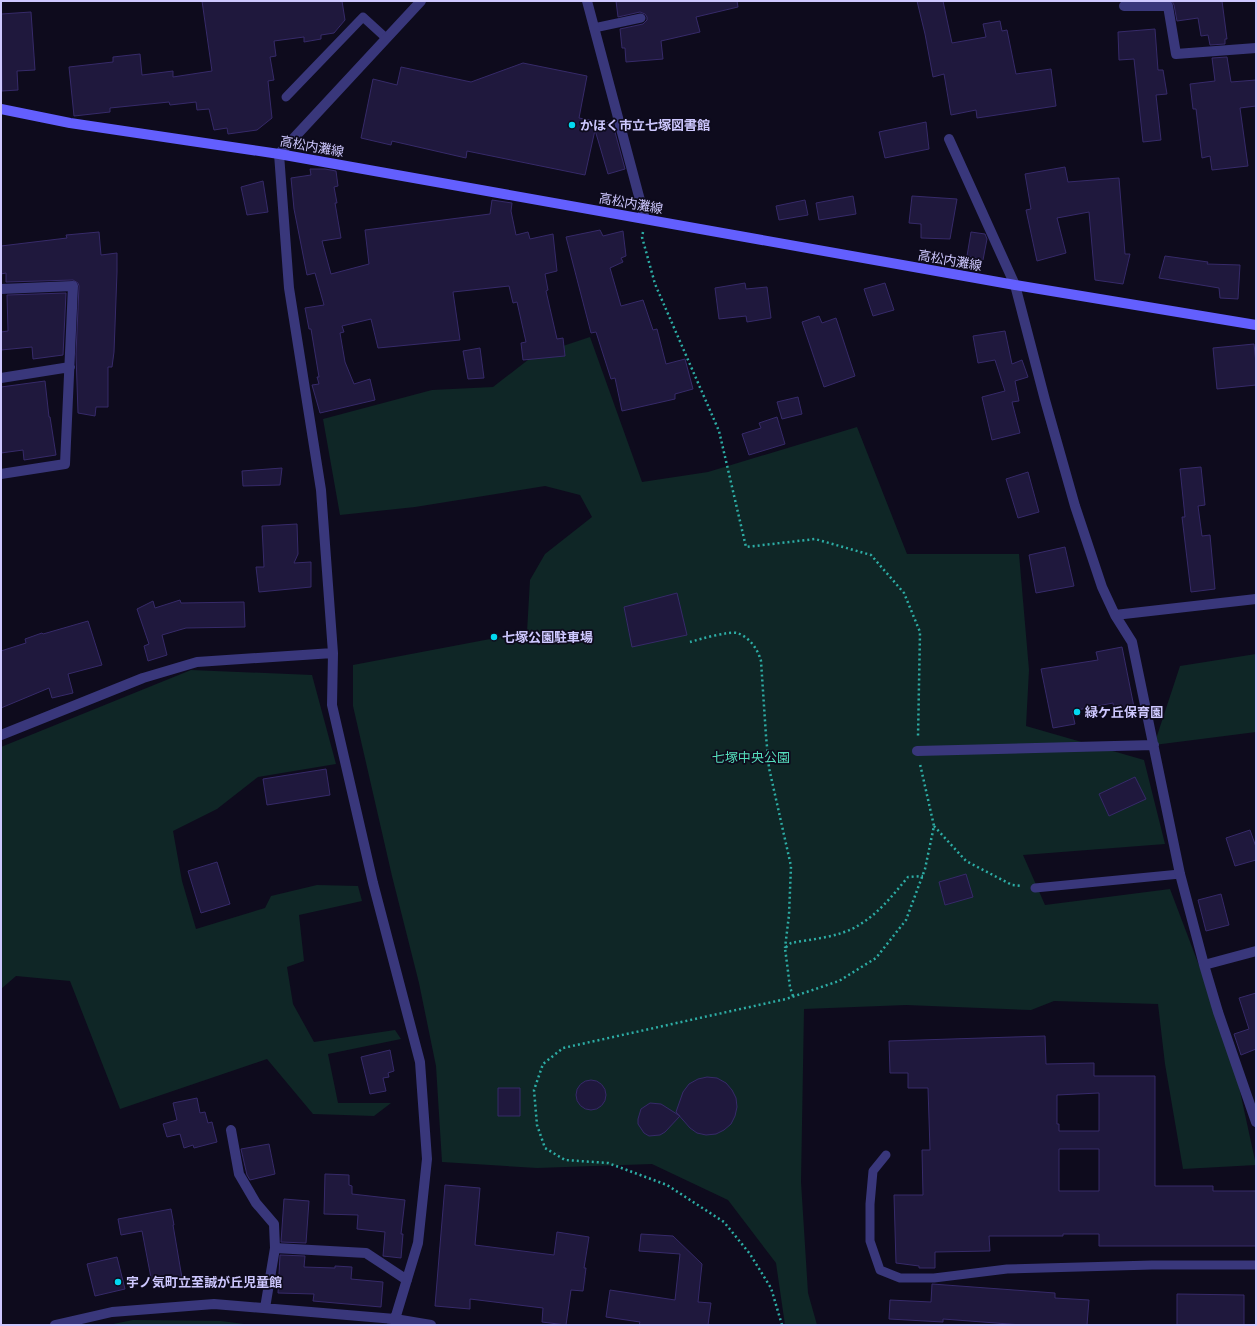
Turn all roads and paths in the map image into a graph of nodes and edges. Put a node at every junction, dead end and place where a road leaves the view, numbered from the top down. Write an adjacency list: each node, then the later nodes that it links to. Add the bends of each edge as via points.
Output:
1 (421, 1): 6 (street)
2 (587, 1): 5 (street)
3 (1124, 6): 7 (street, via 1168,6 1176,54)
4 (641, 18): 5 (lane)
5 (594, 28): 12 (street)
6 (386, 38): 8 (lane, via 363,17); 11 (street)
7 (1256, 48)
8 (286, 97)
9 (1, 109): 11 (main road, 高松内灘線, via 70,123)
10 (949, 139): 13 (street)
11 (279, 154): 12 (main road, 高松内灘線); 22 (street, via 290,288 321,490)
12 (645, 219): 13 (main road, 高松内灘線); 25 (path, via 642,237 655,284 719,431 746,547 815,539 871,555 904,593 920,632)
13 (1015, 285): 15 (main road, 高松内灘線); 20 (street, via 1075,506 1102,587)
14 (1, 289): 16 (street, via 74,286)
15 (1256, 325)
16 (70, 367): 17 (street); 18 (street, via 65,464)
17 (1, 378)
18 (1, 474)
19 (1256, 599): 20 (street)
20 (1115, 615): 24 (street, via 1132,642)
21 (690, 642): 30 (path, via 737,633 758,650 769,768 791,866)
22 (334, 653): 23 (street, via 197,662 143,678); 39 (street, via 332,705 373,883 420,1062 427,1159 418,1243)
23 (1, 736)
24 (1154, 745): 25 (street); 27 (street)
25 (917, 751): 26 (path)
26 (934, 826): 28 (path); 29 (path, via 966,861 1012,885)
27 (1180, 874): 29 (lane); 32 (street)
28 (923, 876): 30 (path, via 908,877 878,911 858,926 791,944); 33 (path, via 906,920 876,958 839,981)
29 (1035, 888)
30 (785, 948): 33 (path)
31 (1256, 951): 32 (street)
32 (1204, 965): 34 (street)
33 (793, 996): 44 (path, via 563,1048 543,1064 534,1090 537,1125 545,1148 565,1160 608,1163 667,1185 724,1222 750,1254 771,1288)
34 (1256, 1122)
35 (231, 1130): 37 (street, via 239,1174 256,1203 274,1224)
36 (886, 1155): 38 (lane, via 873,1171 870,1241 880,1270 900,1278 934,1278 1014,1269)
37 (275, 1248): 39 (street, via 366,1253); 40 (street)
38 (1256, 1265)
39 (407, 1280): 41 (street)
40 (265, 1308): 41 (street); 42 (street, via 206,1304 112,1312)
41 (393, 1322): 43 (street)
42 (55, 1325)
43 (431, 1325)
44 (782, 1325)

